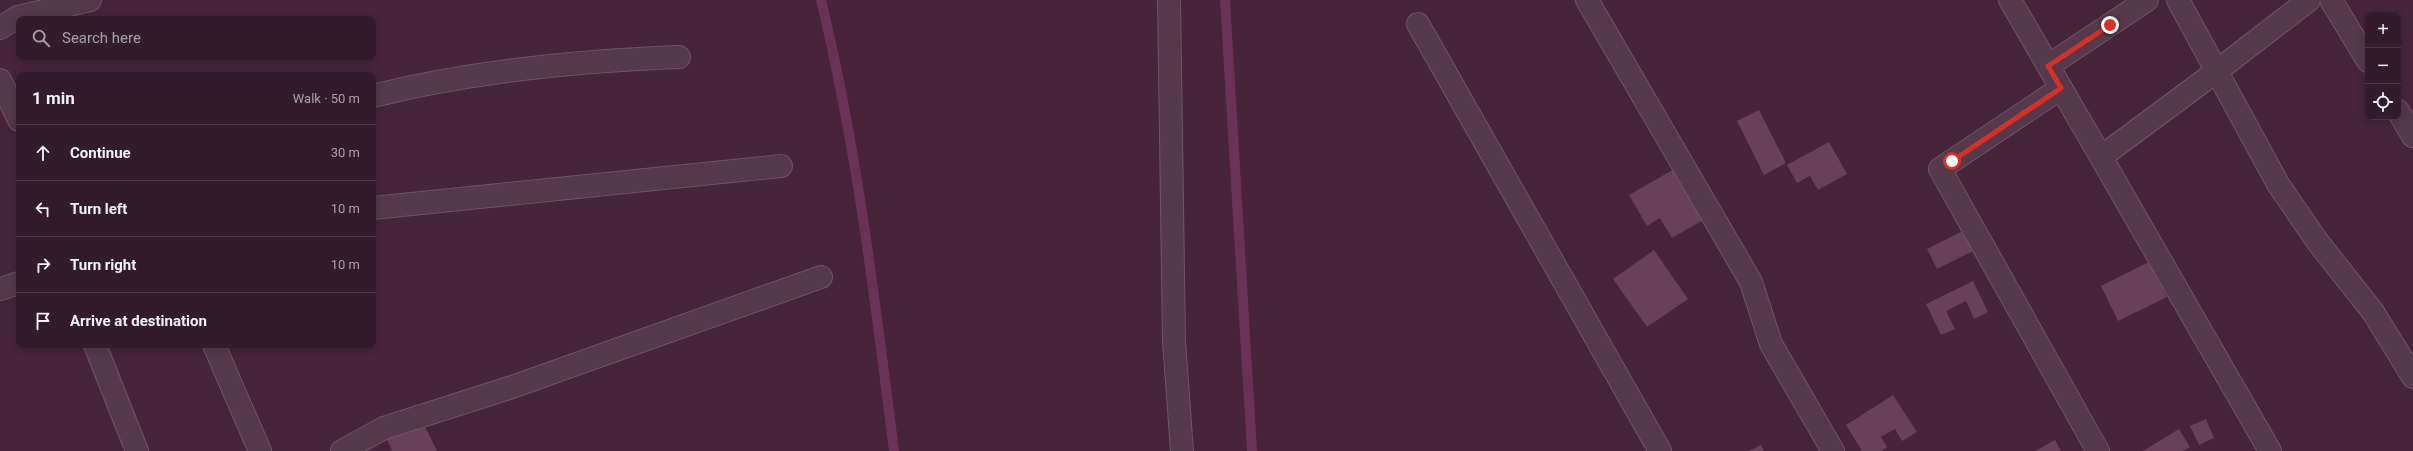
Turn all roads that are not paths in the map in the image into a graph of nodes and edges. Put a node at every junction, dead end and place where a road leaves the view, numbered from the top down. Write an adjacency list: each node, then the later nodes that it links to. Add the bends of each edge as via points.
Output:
1 (90, 0): 9 (street)
2 (1169, 0): 35 (street, via 1174,341)
3 (1587, 0): 37 (street, via 1750,282 1771,344)
4 (2010, 0): 15 (street)
5 (2147, 0): 15 (street)
6 (2178, 0): 16 (street)
7 (2309, 0): 16 (street)
8 (2331, 0): 13 (street)
9 (22, 16)
10 (16, 18): 12 (street)
11 (1418, 24): 36 (street)
12 (0, 28)
13 (2365, 56)
14 (679, 57): 19 (street, via 581,62 434,81)
15 (2048, 66): 18 (street)
16 (2217, 71): 23 (street); 31 (street, via 2278,184 2317,241 2373,312)
17 (0, 80): 20 (street)
18 (2061, 88): 23 (street); 38 (street, via 1940,169)
19 (376, 95)
20 (16, 114)
21 (2401, 116): 22 (street)
22 (2413, 136)
23 (2101, 157): 39 (street)
24 (781, 166): 25 (street)
25 (376, 208)
26 (821, 277): 34 (street, via 512,387 384,428)
27 (16, 284): 28 (street)
28 (0, 289)
29 (95, 348): 32 (street)
30 (215, 348): 33 (street)
31 (2413, 377)
32 (137, 451)
33 (260, 451)
34 (342, 451)
35 (1182, 451)
36 (1660, 451)
37 (1833, 451)
38 (2098, 451)
39 (2270, 451)

